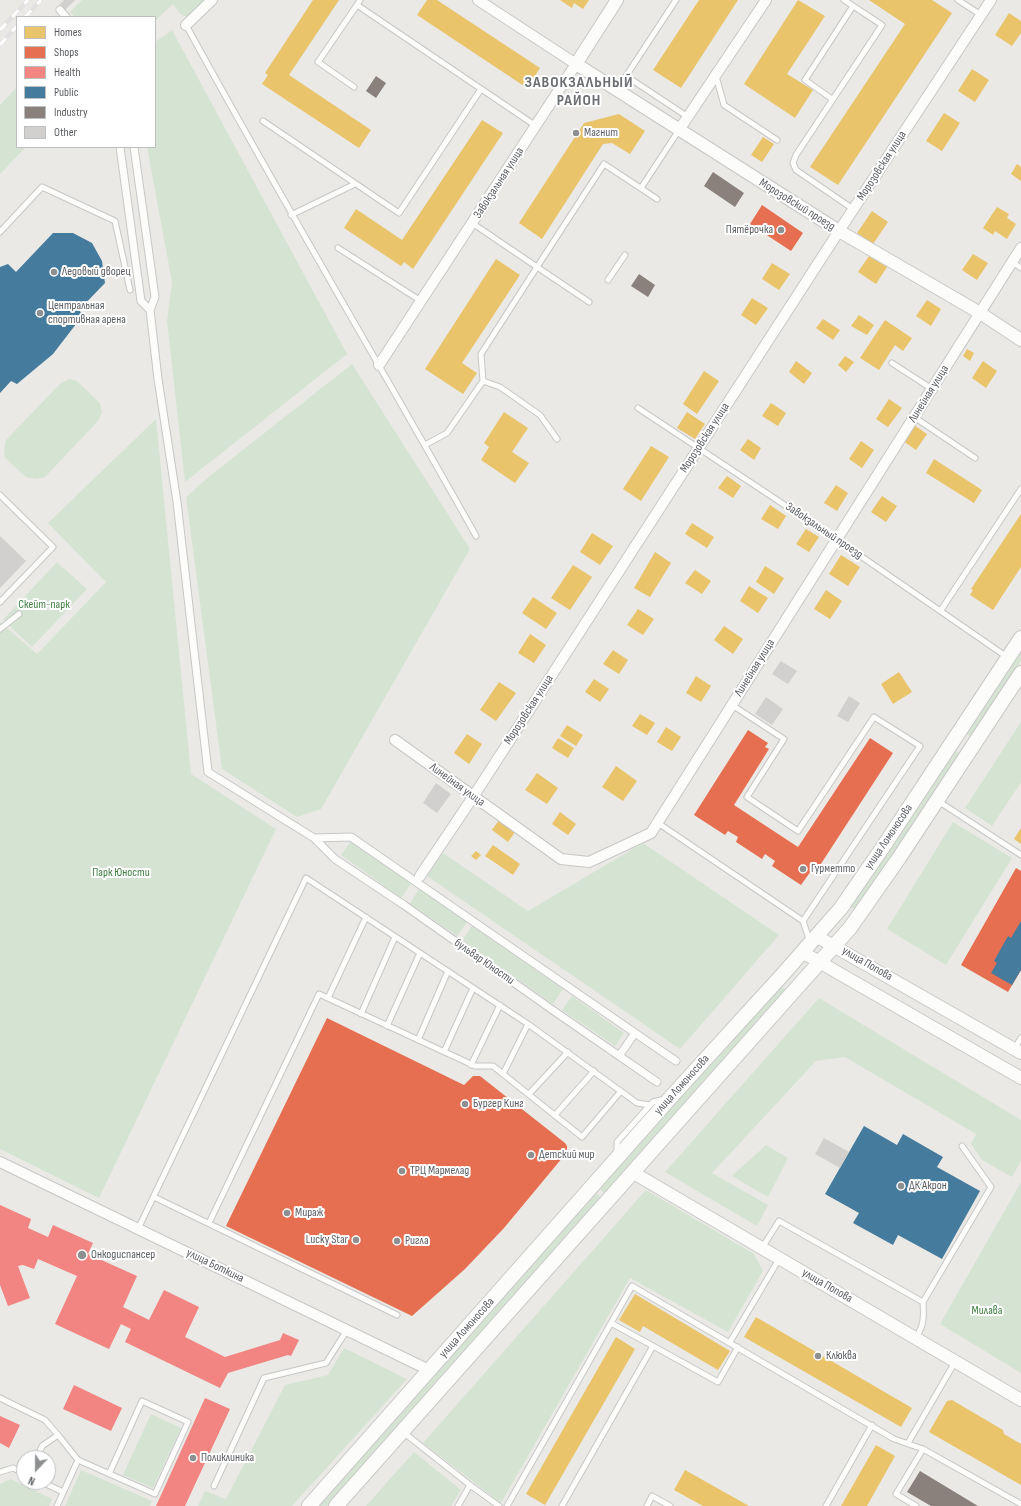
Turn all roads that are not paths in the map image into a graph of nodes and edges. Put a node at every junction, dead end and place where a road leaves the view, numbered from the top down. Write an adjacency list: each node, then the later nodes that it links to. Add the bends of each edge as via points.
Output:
1 (212, 0): 14 (street)
2 (478, 0): 15 (street)
3 (617, 0): 15 (street, Завокзальная улица)
4 (676, 0): 20 (lane, via 626,76)
5 (766, 0): 16 (street)
6 (844, 0): 10 (lane)
7 (958, 0): 12 (lane)
8 (991, 0): 12 (street, Морозовская улица)
9 (359, 2): 17 (lane, via 318,62); 18 (lane)
10 (854, 6): 19 (lane, via 805,80); 19 (lane, via 882,25)
11 (60, 10): 13 (street)
12 (981, 15): 30 (street, Морозовская улица)
13 (65, 16)
14 (186, 25): 31 (lane)
15 (576, 64): 22 (street, Завокзальная улица); 23 (street, Морозовский проезд)
16 (716, 75): 20 (street); 24 (lane, via 724,106)
17 (354, 87)
18 (481, 89): 22 (lane); 27 (lane, via 399,213)
19 (832, 99): 30 (lane, via 793,163 796,170)
20 (688, 117): 23 (street)
21 (263, 121): 27 (lane)
22 (536, 126): 32 (street, Завокзальная улица)
23 (679, 130): 28 (lane); 33 (street, Морозовский проезд)
24 (777, 140)
25 (120, 148): 45 (street, via 142,301)
26 (134, 148): 45 (street, via 155,298)
27 (355, 184): 31 (lane)
28 (641, 188): 29 (lane); 39 (lane, via 604,164)
29 (657, 199)
30 (853, 209): 33 (street, Морозовская улица)
31 (291, 215): 49 (lane)
32 (472, 223): 39 (lane); 43 (street, Завокзальная улица)
33 (839, 231): 46 (street, Морозовский проезд); 56 (street, Морозовская улица)
34 (0, 232): 42 (lane, via 42,187 116,221)
35 (338, 248): 43 (lane)
36 (1021, 248): 38 (street, Линейная улица)
37 (625, 255): 41 (lane)
38 (1012, 262): 40 (lane); 46 (street, Линейная улица)
39 (537, 267): 44 (lane); 50 (lane, via 481,354)
40 (1021, 268)
41 (608, 280)
42 (130, 290)
43 (421, 301): 49 (street, Завокзальная улица)
44 (589, 302)
45 (150, 310): 76 (street, бульвар Юности, via 177,502 208,772)
46 (980, 313): 47 (street, Морозовский проезд); 51 (street, Линейная улица)
47 (1021, 340)
48 (892, 363): 51 (lane)
49 (379, 365): 55 (lane)
50 (483, 381): 54 (lane, via 500,387 540,415); 55 (lane, via 447,433)
51 (932, 389): 53 (street, Линейная улица)
52 (638, 408): 56 (lane, Завокзальный проезд)
53 (914, 417): 57 (lane); 61 (street, Линейная улица)
54 (557, 439)
55 (425, 445): 60 (lane)
56 (699, 448): 61 (lane, Завокзальный проезд); 73 (street, Морозовская улица)
57 (975, 458)
58 (1021, 489): 63 (lane)
59 (0, 495): 62 (lane, via 53,547)
60 (476, 536)
61 (836, 539): 63 (lane, Завокзальный проезд); 69 (street, Линейная улица)
62 (0, 602)
63 (941, 610): 67 (lane, Завокзальный проезд)
64 (20, 614): 65 (lane)
65 (0, 629)
66 (1021, 638): 67 (main road, улица Ломоносова)
67 (1008, 658): 70 (main road, улица Ломоносова)
68 (1021, 673): 72 (main road, улица Ломоносова)
69 (732, 705): 75 (street, Линейная улица); 80 (lane, via 784,739 747,797 798,831 874,717 920,746)
70 (955, 739): 72 (main road); 82 (main road, улица Ломоносова, via 845,902)
71 (395, 740): 73 (street, Линейная улица)
72 (971, 749): 74 (main road, улица Ломоносова)
73 (473, 797): 75 (street, Линейная улица, via 561,860 589,862 651,833); 78 (street, Морозовская улица)
74 (937, 800): 77 (lane); 83 (main road, улица Ломоносова, via 856,919)
75 (658, 823): 80 (lane)
76 (314, 838): 93 (street, via 351,837); 99 (street, бульвар Юности, via 335,859)
77 (1021, 855)
78 (420, 876)
79 (366, 917): 81 (lane); 88 (lane); 115 (lane, via 306,878)
80 (803, 921): 82 (lane)
81 (395, 937): 84 (lane); 90 (lane)
82 (809, 943): 83 (street, улица Попова); 85 (street, улица Попова); 108 (main road, улица Ломоносова)
83 (834, 946): 85 (main road, улица Ломоносова); 96 (street, улица Попова)
84 (420, 953): 86 (lane); 92 (lane)
85 (820, 962): 104 (street, улица Попова); 114 (main road, улица Ломоносова)
86 (448, 971): 87 (lane); 95 (lane)
87 (473, 988): 89 (lane); 97 (lane)
88 (328, 998): 90 (lane); 116 (lane, via 319,994)
89 (500, 1005): 91 (lane); 101 (lane)
90 (361, 1014): 92 (lane)
91 (528, 1024): 98 (lane); 103 (lane)
92 (387, 1026): 95 (lane)
93 (635, 1033): 99 (street); 100 (street)
94 (1021, 1038): 96 (lane)
95 (418, 1040): 97 (lane)
96 (1018, 1051)
97 (444, 1052): 101 (lane)
98 (568, 1052): 102 (lane); 107 (lane)
99 (619, 1056): 105 (street, бульвар Юности)
100 (676, 1061)
101 (471, 1065): 103 (lane, via 493,1066)
102 (594, 1071): 106 (lane); 110 (lane)
103 (503, 1074): 107 (lane)
104 (1021, 1078)
105 (657, 1082)
106 (621, 1091): 109 (lane, via 637,1104); 110 (lane, via 582,1137)
107 (529, 1094): 110 (lane)
108 (671, 1097): 109 (lane, via 652,1102); 112 (main road, улица Ломоносова)
109 (650, 1105): 112 (lane, via 617,1142)
110 (555, 1115)
111 (962, 1146): 120 (lane, via 991,1186)
112 (616, 1160): 129 (main road, улица Ломоносова)
113 (0, 1162): 117 (street, улица Боткина)
114 (632, 1172): 118 (street, улица Попова); 133 (main road, улица Ломоносова)
115 (154, 1197): 116 (lane); 117 (lane)
116 (209, 1223): 121 (lane)
117 (137, 1230): 123 (street, улица Боткина)
118 (762, 1248): 119 (street, улица Попова); 120 (lane, via 779,1221)
119 (779, 1258): 124 (street, улица Попова); 125 (lane)
120 (923, 1302): 124 (lane, via 924,1320)
121 (397, 1315)
122 (612, 1323): 125 (lane, via 632,1286); 126 (lane); 152 (lane)
123 (347, 1330): 129 (street, улица Боткина); 143 (lane, via 326,1363 264,1378)
124 (916, 1338): 128 (street, улица Попова)
125 (730, 1342): 127 (lane)
126 (653, 1346): 127 (lane, via 718,1382); 153 (lane)
127 (738, 1347): 132 (lane)
128 (955, 1362): 131 (street, улица Попова); 135 (lane)
129 (429, 1370): 148 (main road, улица Ломоносова)
130 (0, 1398): 134 (lane, via 46,1420)
131 (1021, 1400)
132 (872, 1425): 135 (lane, via 894,1439); 156 (lane)
133 (402, 1431): 142 (lane); 149 (main road, улица Ломоносова)
134 (58, 1435): 137 (lane); 138 (lane)
135 (908, 1443): 136 (lane)
136 (923, 1449): 146 (lane); 157 (lane, via 896,1494)
137 (40, 1450)
138 (78, 1460): 141 (lane); 145 (lane)
139 (16, 1469): 140 (lane)
140 (0, 1472)
141 (109, 1474): 141 (lane, via 142,1401 188,1422 155,1494)
142 (470, 1485): 150 (lane); 151 (lane)
143 (214, 1486)
144 (56, 1489): 145 (lane)
145 (63, 1492): 147 (lane)
146 (1021, 1504)
147 (57, 1506)
148 (309, 1506)
149 (336, 1506)
150 (458, 1506)
151 (499, 1506)
152 (507, 1506)
153 (562, 1506)
154 (647, 1506): 155 (lane, via 652,1496)
155 (670, 1506)
156 (826, 1506)
157 (916, 1506)

